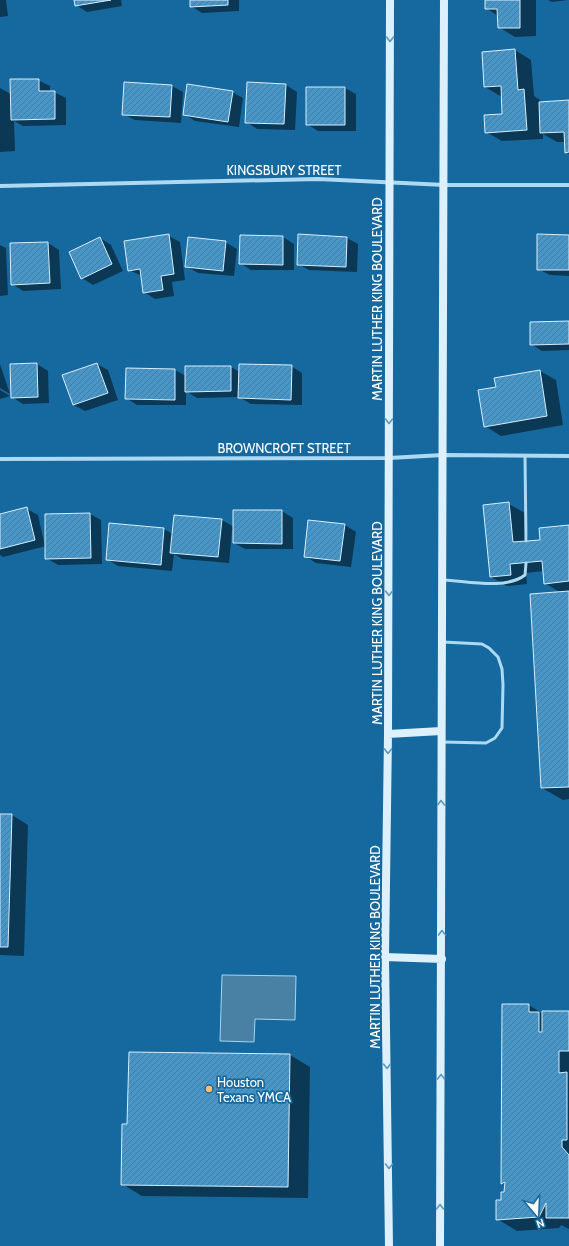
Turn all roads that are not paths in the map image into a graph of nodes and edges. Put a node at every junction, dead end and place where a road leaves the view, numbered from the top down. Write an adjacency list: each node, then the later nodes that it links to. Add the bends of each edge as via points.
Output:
1 (390, 0): 3 (main road, MARTIN LUTHER KING BOULEVARD, one-way to 3)
2 (444, 0): 4 (main road)
3 (389, 182): 4 (street, KINGSBURY STREET); 6 (street, KINGSBURY STREET, via 318,179); 10 (main road, MARTIN LUTHER KING BOULEVARD, one-way to 10)
4 (445, 185): 5 (street, KINGSBURY STREET); 7 (main road)
5 (569, 185)
6 (0, 186)
7 (442, 455): 8 (street, BROWNCROFT STREET); 10 (street, BROWNCROFT STREET); 14 (main road)
8 (525, 456): 9 (street, BROWNCROFT STREET); 12 (lane)
9 (569, 456)
10 (389, 458): 11 (street, BROWNCROFT STREET); 17 (main road, MARTIN LUTHER KING BOULEVARD, one-way to 17)
11 (0, 459)
12 (526, 541)
13 (526, 562): 14 (lane, via 525,575 518,581 506,584)
14 (442, 580): 15 (main road)
15 (441, 642): 16 (main road); 18 (lane, via 482,644 489,648 498,657 503,685 502,728 495,738 486,743)
16 (441, 731): 17 (main road); 18 (main road)
17 (388, 734): 19 (main road, MARTIN LUTHER KING BOULEVARD, one-way to 19)
18 (441, 742): 20 (main road, one-way to 18)
19 (385, 957): 20 (main road); 21 (main road, MARTIN LUTHER KING BOULEVARD, one-way to 21)
20 (442, 959): 22 (main road, one-way to 20)
21 (389, 1246)
22 (440, 1246)

